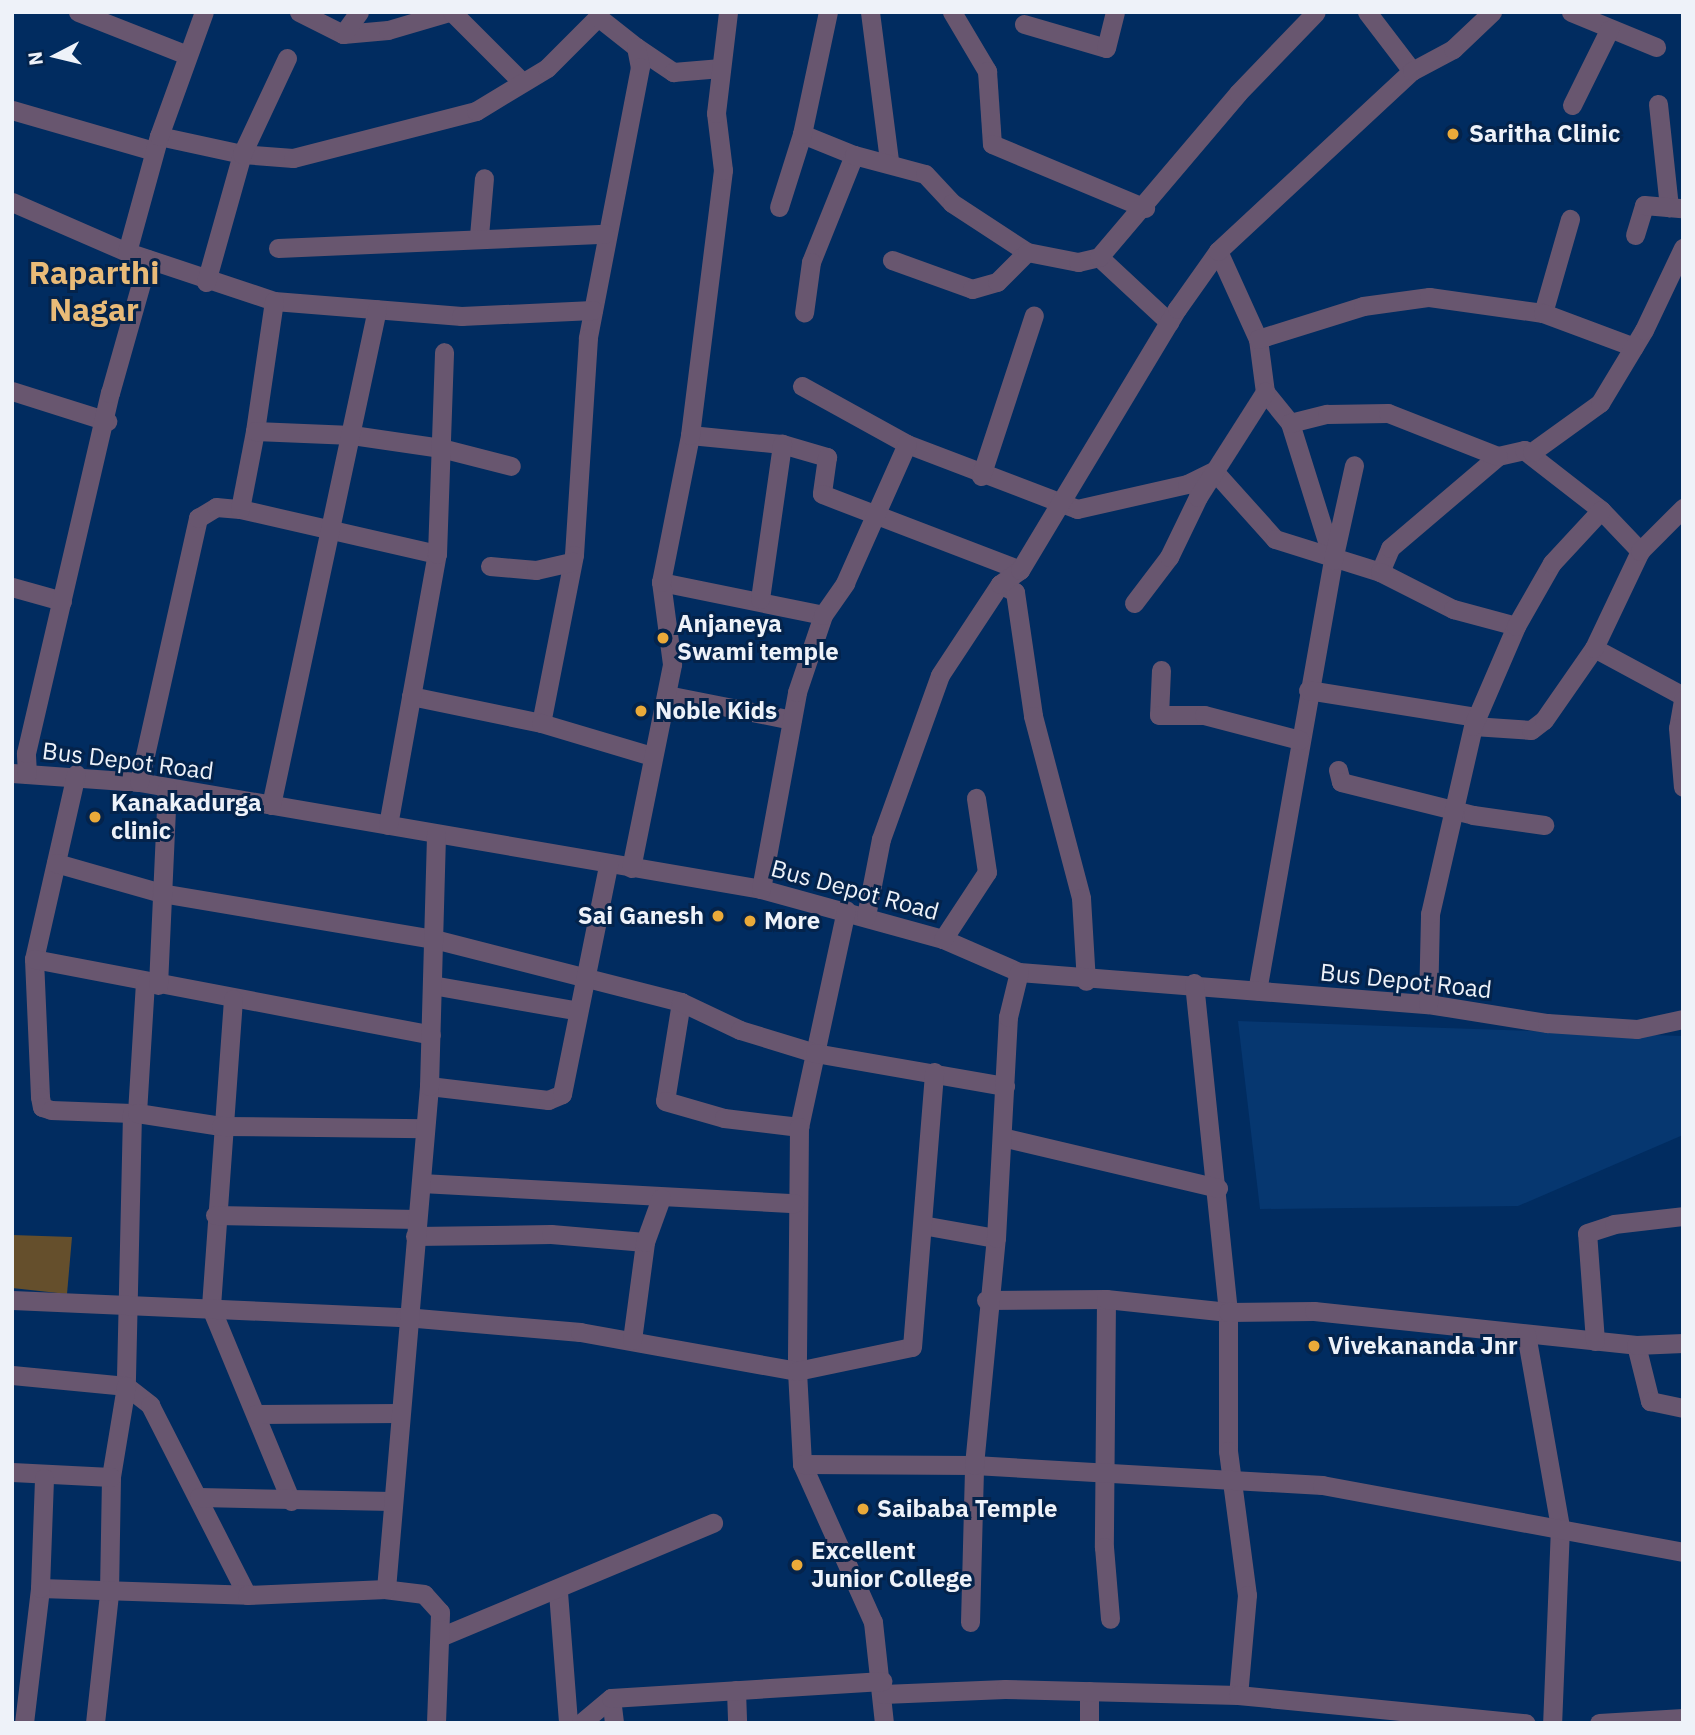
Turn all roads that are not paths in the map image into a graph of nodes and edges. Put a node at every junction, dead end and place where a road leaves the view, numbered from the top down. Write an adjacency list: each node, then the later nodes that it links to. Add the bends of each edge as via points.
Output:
1 (78, 12): 21 (street)
2 (204, 12): 21 (street)
3 (299, 12): 18 (street)
4 (359, 12): 18 (street)
5 (450, 12): 18 (street, via 388,30); 25 (street)
6 (728, 12): 23 (street)
7 (828, 12): 29 (street)
8 (870, 12): 33 (street)
9 (952, 12): 37 (street, via 987,71 992,145)
10 (1115, 12): 16 (street, via 1106,48)
11 (1316, 12): 37 (street, via 1238,93)
12 (1367, 12): 24 (street)
13 (1492, 12): 24 (street, via 1453,49)
14 (1571, 12): 17 (street)
15 (596, 15): 19 (street); 25 (street, via 547,68)
16 (1024, 23)
17 (1609, 30): 20 (street); 27 (street)
18 (343, 34)
19 (636, 47): 23 (street, via 673,72); 40 (street, via 640,67)
20 (1656, 47)
21 (187, 55): 30 (street)
22 (287, 58): 31 (street)
23 (721, 68): 69 (street, via 716,113 723,170)
24 (1412, 71): 45 (street)
25 (522, 82): 31 (street, via 476,111 366,143 293,158)
26 (1658, 104): 38 (street)
27 (1572, 105)
28 (12, 110): 30 (street)
29 (802, 134): 32 (street); 36 (street)
30 (156, 143): 31 (street); 46 (street)
31 (242, 154): 51 (street)
32 (853, 155): 33 (street); 55 (street, via 811,262)
33 (889, 161): 47 (street, via 925,174 952,203)
34 (484, 178): 42 (street)
35 (12, 202): 46 (street)
36 (779, 207)
37 (1144, 208): 48 (street)
38 (1676, 208): 41 (street, via 1644,205)
39 (1570, 219): 56 (street)
40 (605, 234): 42 (street); 54 (street)
41 (1635, 235)
42 (480, 236): 43 (street)
43 (278, 248)
44 (1683, 248): 60 (street)
45 (1219, 251): 58 (street); 59 (street)
46 (127, 252): 49 (street)
47 (1027, 252): 48 (street, via 1078,262); 50 (street, via 998,282 972,289)
48 (1099, 257): 58 (street)
49 (148, 260): 51 (street); 65 (street)
50 (892, 260)
51 (206, 282): 52 (street)
52 (274, 301): 53 (street); 67 (street)
53 (377, 309): 54 (street, via 461,316); 68 (street)
54 (593, 310): 88 (street)
55 (804, 313)
56 (1543, 313): 59 (street, via 1419,298 1363,306); 60 (street)
57 (1034, 315): 78 (street)
58 (1169, 321): 79 (street)
59 (1258, 339): 64 (street)
60 (1634, 348): 73 (street, via 1600,403)
61 (444, 352): 72 (street)
62 (802, 386): 71 (street)
63 (12, 391): 65 (street)
64 (1265, 392): 66 (street); 77 (street)
65 (107, 421): 96 (street)
66 (1290, 423): 74 (street, via 1327,414 1388,413); 87 (street)
67 (255, 431): 68 (street); 80 (street)
68 (352, 435): 72 (street); 84 (street)
69 (690, 435): 70 (street); 92 (street)
70 (782, 444): 82 (street, via 827,457 822,494); 95 (street)
71 (907, 444): 78 (street); 82 (street)
72 (441, 448): 76 (street); 86 (street)
73 (1532, 452): 74 (street); 81 (street)
74 (1498, 456): 91 (street, via 1390,548)
75 (1354, 465): 87 (street)
76 (511, 466)
77 (1214, 471): 79 (street, via 1187,484 1077,509); 87 (street, via 1275,539); 97 (street, via 1169,557)
78 (981, 476): 79 (street)
79 (1056, 504): 90 (street)
80 (240, 509): 84 (street); 115 (street, via 216,507 198,519)
81 (1601, 510): 85 (street); 99 (street, via 1552,563)
82 (877, 516): 90 (street); 98 (street)
83 (1680, 516): 85 (street)
84 (331, 534): 86 (street); 119 (street)
85 (1640, 551): 100 (street)
86 (437, 554): 104 (street)
87 (1333, 560): 91 (street); 102 (street)
88 (572, 562): 89 (street, via 536,570); 108 (street)
89 (490, 566)
90 (1020, 570): 93 (street)
91 (1380, 572): 99 (street, via 1453,609)
92 (662, 582): 95 (street); 103 (street, via 672,664)
93 (1000, 584): 130 (street, via 940,675 881,839); 136 (street, via 1015,593 1033,716 1081,898)
94 (12, 587): 96 (street)
95 (760, 600): 98 (street)
96 (62, 601): 110 (street)
97 (1134, 603)
98 (823, 615): 106 (street)
99 (1516, 626): 107 (street)
100 (1594, 648): 105 (street); 107 (street, via 1531,730)
101 (1161, 670): 109 (street, via 1159,715 1204,715)
102 (1308, 690): 107 (street); 109 (street)
103 (667, 695): 106 (street); 111 (street)
104 (411, 696): 108 (street); 121 (street)
105 (1683, 698): 116 (street, via 1678,728)
106 (792, 720): 127 (street)
107 (1475, 721): 120 (street)
108 (541, 723): 111 (street)
109 (1300, 740): 140 (street)
110 (19, 749): 113 (street)
111 (652, 756): 126 (street)
112 (1338, 770): 120 (street, via 1341,782)
113 (20, 774): 114 (street, Bus Depot Road)
114 (76, 774): 115 (street, Bus Depot Road); 124 (street)
115 (139, 782): 117 (street, Bus Depot Road)
116 (1683, 787)
117 (167, 788): 119 (street, Bus Depot Road); 128 (street)
118 (976, 799): 132 (street, via 987,872)
119 (271, 805): 121 (street, Bus Depot Road)
120 (1453, 810): 122 (street); 143 (street, via 1430,914)
121 (388, 825): 123 (street, Bus Depot Road)
122 (1544, 825)
123 (436, 834): 125 (street, Bus Depot Road); 131 (street)
124 (56, 863): 128 (street); 133 (street)
125 (608, 865): 126 (street, Bus Depot Road); 135 (street)
126 (631, 868): 127 (street, Bus Depot Road)
127 (761, 889): 129 (street, Bus Depot Road)
128 (161, 892): 131 (street); 138 (street)
129 (846, 910): 130 (street, Bus Depot Road); 147 (street)
130 (866, 916): 132 (street, Bus Depot Road)
131 (434, 939): 135 (street); 139 (street)
132 (943, 939): 134 (street, Bus Depot Road)
133 (34, 959): 138 (street); 151 (street, via 43,1107)
134 (1019, 972): 136 (street, Bus Depot Road); 150 (street, via 1008,1017)
135 (582, 977): 142 (street); 144 (street)
136 (1086, 981): 137 (street, Bus Depot Road)
137 (1194, 983): 140 (street, Bus Depot Road); 157 (street)
138 (152, 984): 141 (street); 151 (street)
139 (432, 985): 144 (street); 146 (street)
140 (1257, 990): 143 (street, Bus Depot Road)
141 (233, 999): 146 (street); 152 (street)
142 (681, 1002): 147 (street, via 740,1030); 153 (street, via 666,1101 724,1118)
143 (1427, 1004): 145 (street, Bus Depot Road, via 1546,1023 1637,1029)
144 (575, 1010): 149 (street, via 562,1094 548,1100)
145 (1683, 1019)
146 (431, 1035): 149 (street)
147 (815, 1053): 148 (street); 153 (street)
148 (934, 1072): 150 (street); 162 (street)
149 (429, 1086): 154 (street)
150 (1005, 1086): 155 (street)
151 (135, 1113): 152 (street); 170 (street)
152 (221, 1126): 154 (street); 160 (street)
153 (799, 1127): 159 (street)
154 (425, 1128): 156 (street)
155 (1002, 1137): 157 (street); 164 (street)
156 (421, 1183): 158 (street); 163 (street)
157 (1218, 1188): 171 (street)
158 (662, 1198): 159 (street); 165 (street)
159 (794, 1203): 178 (street)
160 (215, 1215): 163 (street); 169 (street)
161 (1683, 1216): 175 (street, via 1614,1224 1587,1233)
162 (922, 1225): 164 (street); 178 (street, via 912,1346)
163 (416, 1227): 165 (street); 172 (street)
164 (996, 1238): 168 (street)
165 (645, 1242): 174 (street)
166 (1106, 1299): 168 (street); 171 (street); 187 (street)
167 (12, 1300): 170 (street)
168 (986, 1300): 185 (street)
169 (211, 1308): 170 (street); 172 (street); 183 (street)
170 (129, 1309): 180 (street)
171 (1228, 1312): 173 (street, via 1314,1311); 190 (street)
172 (405, 1317): 174 (street); 182 (street)
173 (1526, 1334): 175 (street); 195 (street)
174 (632, 1340): 178 (street)
175 (1595, 1341): 177 (street)
176 (1683, 1343): 177 (street)
177 (1636, 1345): 181 (street, via 1650,1401)
178 (797, 1371): 184 (street)
179 (12, 1375): 180 (street)
180 (125, 1386): 188 (street); 191 (street, via 150,1405)
181 (1683, 1408)
182 (399, 1413): 183 (street); 193 (street)
183 (256, 1414): 192 (street)
184 (802, 1464): 185 (street); 205 (street, via 873,1622)
185 (974, 1465): 187 (street); 203 (street)
186 (12, 1472): 189 (street)
187 (1107, 1475): 190 (street); 202 (street)
188 (111, 1477): 189 (street); 200 (street)
189 (44, 1478): 197 (street)
190 (1233, 1482): 195 (street, via 1322,1485); 208 (street, via 1247,1595)
191 (199, 1497): 192 (street); 201 (street)
192 (291, 1500): 193 (street)
193 (392, 1501): 198 (street)
194 (713, 1522): 199 (street)
195 (1560, 1527): 196 (street); 221 (street)
196 (1683, 1552)
197 (40, 1588): 200 (street); 211 (street)
198 (386, 1589): 201 (street); 204 (street, via 424,1594 440,1612)
199 (558, 1592): 204 (street); 214 (street)
200 (109, 1594): 201 (street); 212 (street)
201 (247, 1595)
202 (1110, 1619)
203 (970, 1622)
204 (440, 1637): 213 (street)
205 (882, 1687): 206 (street); 207 (street); 218 (street)
206 (736, 1690): 209 (street); 217 (street)
207 (1089, 1691): 208 (street); 219 (street)
208 (1238, 1695): 220 (street)
209 (611, 1698): 215 (street); 216 (street)
210 (1683, 1718): 222 (street)
211 (24, 1723)
212 (95, 1723)
213 (436, 1723)
214 (568, 1723)
215 (581, 1723)
216 (614, 1723)
217 (737, 1723)
218 (884, 1723)
219 (1089, 1723)
220 (1526, 1723)
221 (1552, 1723)
222 (1599, 1723)

